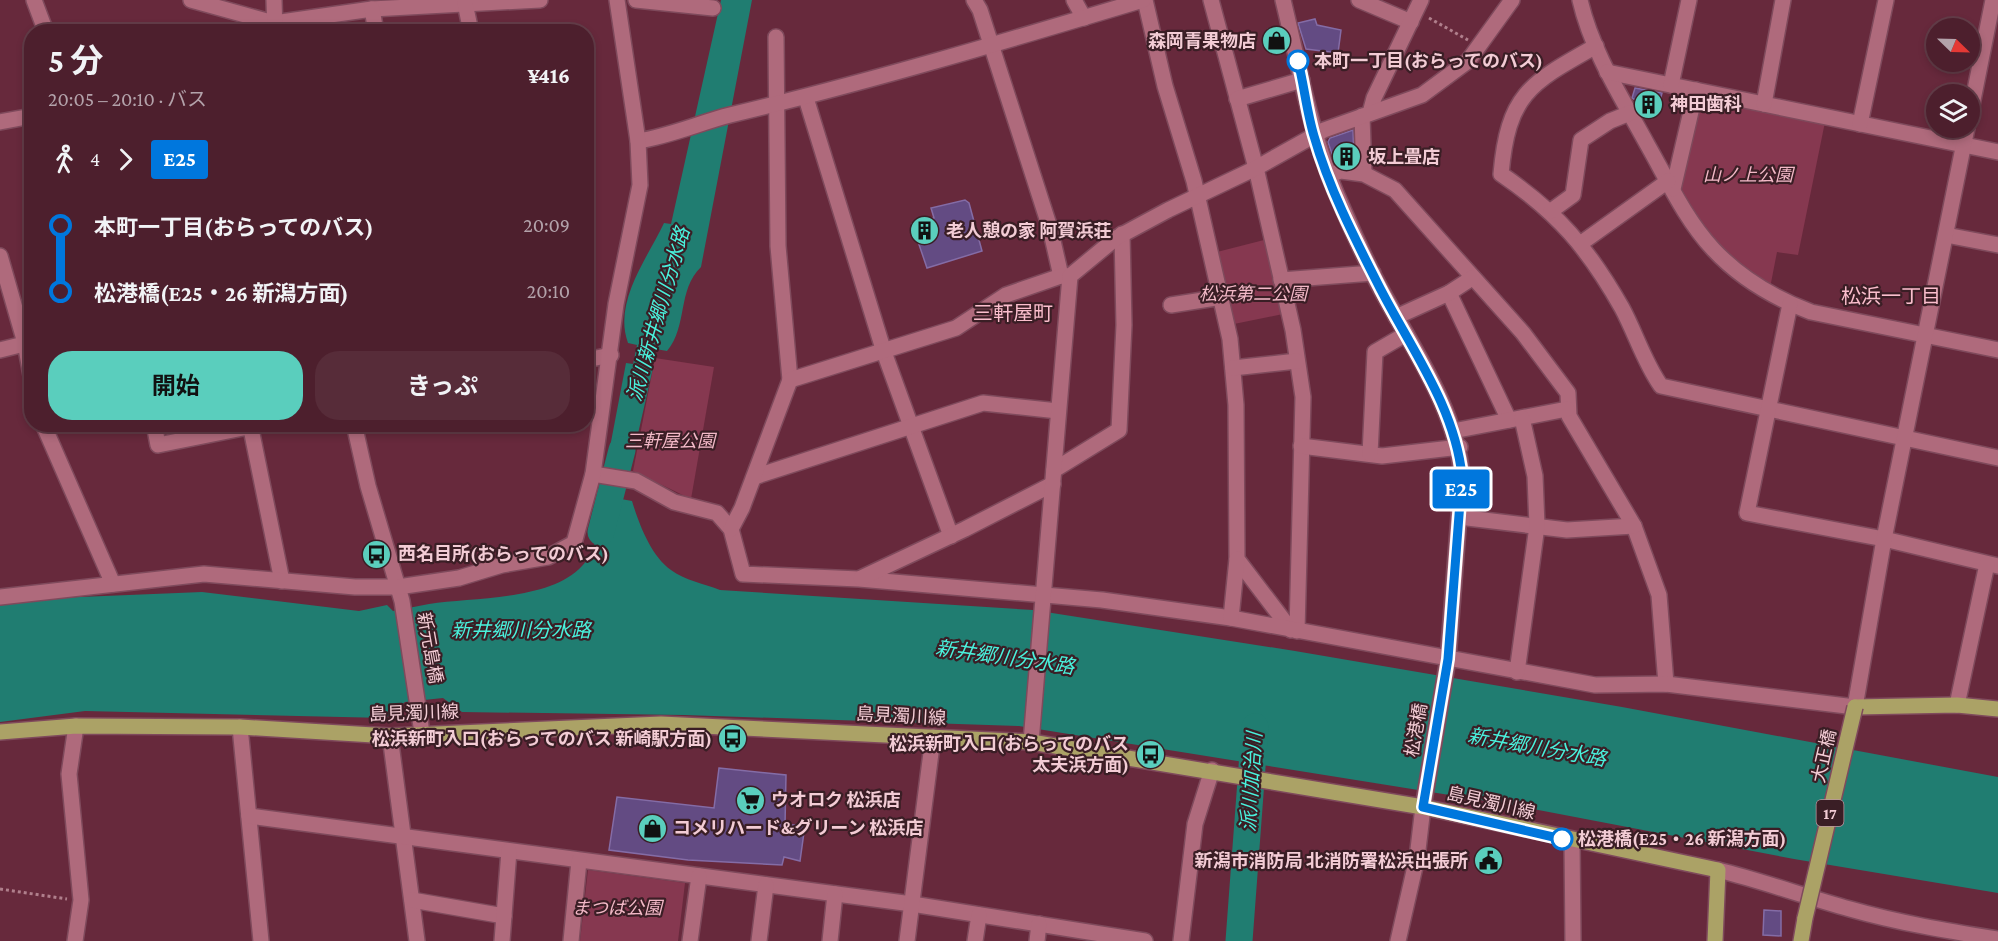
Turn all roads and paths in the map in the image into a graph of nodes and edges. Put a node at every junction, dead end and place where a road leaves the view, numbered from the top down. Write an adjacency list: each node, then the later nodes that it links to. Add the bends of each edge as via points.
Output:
1 (34, 0): 25 (street)
2 (191, 0): 26 (street)
3 (274, 0): 27 (street)
4 (538, 0): 19 (street)
5 (617, 0): 52 (street)
6 (636, 0): 21 (street)
7 (974, 0): 33 (street)
8 (1074, 0): 24 (street)
9 (1144, 0): 24 (street); 59 (street)
10 (1213, 0): 42 (street)
11 (1283, 0): 37 (street, 松港橋)
12 (1512, 0): 35 (street)
13 (1580, 0): 34 (street)
14 (1689, 0): 39 (street)
15 (1783, 0): 43 (street)
16 (1886, 0): 49 (street)
17 (1994, 0): 32 (street)
18 (1364, 1): 23 (street)
19 (455, 2): 20 (street); 30 (street)
20 (389, 4): 22 (street)
21 (714, 8)
22 (372, 9): 28 (street); 29 (street)
23 (1416, 11): 35 (path); 46 (street)
24 (1084, 18): 33 (street)
25 (43, 24)
26 (266, 24)
27 (275, 24)
28 (291, 24)
29 (375, 24)
30 (467, 24)
31 (776, 36): 44 (street)
32 (1991, 44): 38 (street)
33 (990, 45): 41 (street); 67 (street)
34 (1596, 46): 36 (street); 60 (street, via 1544,75 1523,96 1508,124 1501,174)
35 (1480, 47): 46 (street, via 1468,61 1422,95)
36 (1608, 72): 39 (street); 45 (street)
37 (1302, 80): 42 (street); 50 (street, 松港橋)
38 (1979, 84)
39 (1671, 85): 40 (street)
40 (1696, 90): 43 (street); 58 (street)
41 (806, 98): 44 (street); 81 (street)
42 (1237, 99): 55 (street)
43 (1764, 104): 49 (street)
44 (776, 105): 52 (street); 86 (street, via 778,246)
45 (1630, 113): 58 (street); 60 (street, via 1581,140 1573,195)
46 (1366, 115): 50 (street); 56 (street)
47 (24, 118): 48 (street)
48 (0, 122)
49 (1860, 124): 53 (street)
50 (1313, 135): 55 (street); 57 (street, 松港橋)
51 (1965, 138): 53 (street)
52 (638, 141): 82 (street, via 640,185 634,222 627,237)
53 (1963, 145): 54 (street); 62 (street)
54 (1998, 152)
55 (1256, 168): 59 (street); 69 (street)
56 (1364, 174): 57 (street, via 1341,171); 68 (street, via 1395,190)
57 (1329, 175): 66 (street, 松港橋)
58 (1670, 185): 63 (street); 72 (street, via 1712,248 1746,279)
59 (1196, 196): 61 (street); 71 (street)
60 (1551, 211): 63 (street)
61 (1122, 234): 67 (street); 105 (street, via 1124,325 1119,430)
62 (1946, 235): 64 (street); 77 (street)
63 (1580, 244): 89 (street, via 1622,308 1661,386)
64 (1998, 245)
65 (0, 256): 75 (street)
66 (1373, 273): 69 (street); 74 (street, 松港橋)
67 (1065, 276): 81 (street, via 1006,294 956,328); 88 (street)
68 (1472, 278): 70 (street); 87 (street, via 1523,333 1568,393)
69 (1281, 280): 84 (street)
70 (1449, 293): 74 (street); 90 (street)
71 (1222, 297): 73 (street); 85 (street)
72 (1790, 304): 77 (street, via 1811,312); 89 (street)
73 (1171, 305)
74 (1396, 317): 76 (street, 松港橋)
75 (24, 331)
76 (1406, 334): 92 (street, 松港橋); 101 (street, via 1375,352)
77 (1924, 334): 80 (street); 98 (street)
78 (24, 344): 79 (street)
79 (0, 350)
80 (1998, 350)
81 (884, 352): 86 (street); 91 (street)
82 (611, 355): 83 (street); 103 (street)
83 (594, 358)
84 (1298, 361): 85 (street); 99 (street, via 1303,397)
85 (1233, 368): 112 (street)
86 (790, 380): 104 (street)
87 (1568, 409): 90 (street); 108 (street, via 1574,426)
88 (1058, 411): 91 (street, via 983,403); 105 (street)
89 (1768, 411): 98 (street); 111 (street, via 1747,513)
90 (1515, 419): 92 (street); 107 (street, via 1535,476)
91 (911, 427): 104 (street); 110 (street)
92 (1453, 431): 100 (street, 松港橋)
93 (46, 432): 116 (street)
94 (156, 432): 95 (street, via 158,445)
95 (220, 432)
96 (255, 432): 115 (street)
97 (356, 432): 117 (street, 新元島橋)
98 (1904, 440): 102 (street); 111 (street)
99 (1301, 446): 101 (street); 121 (street)
100 (1460, 447): 101 (street, via 1383,456); 106 (street, 松港橋)
101 (1370, 454)
102 (1998, 458)
103 (593, 474): 109 (street, via 636,481 674,502 717,513); 117 (street, via 574,543 548,557 502,565)
104 (754, 477): 109 (street)
105 (1053, 477): 110 (street); 119 (street)
106 (1459, 517): 107 (street); 122 (street, 松港橋)
107 (1536, 526): 108 (street, via 1567,530); 123 (street)
108 (1634, 526): 124 (street, via 1659,596)
109 (731, 529): 114 (street, via 743,574)
110 (951, 536): 114 (street)
111 (1884, 538): 113 (street); 126 (street)
112 (1237, 559): 120 (street); 121 (street)
113 (1992, 565): 125 (street)
114 (859, 579): 119 (street)
115 (282, 581): 116 (street, via 204,574); 117 (street)
116 (113, 584): 118 (street)
117 (400, 594): 131 (street, 新元島橋)
118 (0, 597)
119 (1044, 601): 120 (street, via 1102,600); 134 (street)
120 (1231, 618): 121 (street)
121 (1294, 630): 122 (street)
122 (1448, 659): 123 (street); 136 (street, 松港橋)
123 (1518, 672): 124 (street, via 1595,685)
124 (1666, 684): 126 (street)
125 (1957, 705): 126 (main road); 127 (main road)
126 (1855, 707): 171 (main road, 大正橋 / 17, bridge)
127 (1998, 709)
128 (76, 726): 129 (main road, 島見濁川線); 130 (main road, 島見濁川線); 147 (street, via 69,774)
129 (240, 727): 132 (main road, 島見濁川線); 137 (street)
130 (0, 732)
131 (422, 733): 132 (main road, 島見濁川線); 133 (main road, 島見濁川線, via 661,724)
132 (390, 736): 138 (street)
133 (933, 736): 134 (main road, 島見濁川線); 149 (street)
134 (1031, 742): 135 (main road, 島見濁川線)
135 (1212, 770): 136 (main road, 島見濁川線); 167 (street, via 1195,824)
136 (1423, 807): 139 (main road, 島見濁川線); 168 (street, 松港橋, via 1417,858)
137 (249, 816): 138 (street); 156 (street)
138 (404, 837): 140 (street); 148 (street)
139 (1572, 841): 142 (main road, 島見濁川線); 169 (street)
140 (509, 851): 141 (street); 151 (street)
141 (579, 861): 143 (street); 159 (street)
142 (1718, 870): 154 (street, via 1859,912); 170 (main road)
143 (699, 876): 144 (street); 160 (street)
144 (766, 885): 146 (street); 161 (street)
145 (0, 889): 147 (path)
146 (835, 894): 149 (street); 162 (street)
147 (81, 900): 155 (street)
148 (412, 900): 151 (street); 157 (street)
149 (912, 904): 150 (street); 163 (street)
150 (979, 915): 152 (street); 164 (street)
151 (504, 916): 158 (street)
152 (1039, 924): 153 (street); 165 (street)
153 (1102, 938): 166 (street)
154 (1998, 939)
155 (75, 941)
156 (261, 941)
157 (417, 941)
158 (502, 941)
159 (571, 941)
160 (690, 941)
161 (759, 941)
162 (830, 941)
163 (907, 941)
164 (975, 941)
165 (1037, 941)
166 (1145, 941)
167 (1181, 941)
168 (1398, 941)
169 (1573, 941)
170 (1715, 941)
171 (1801, 941)

